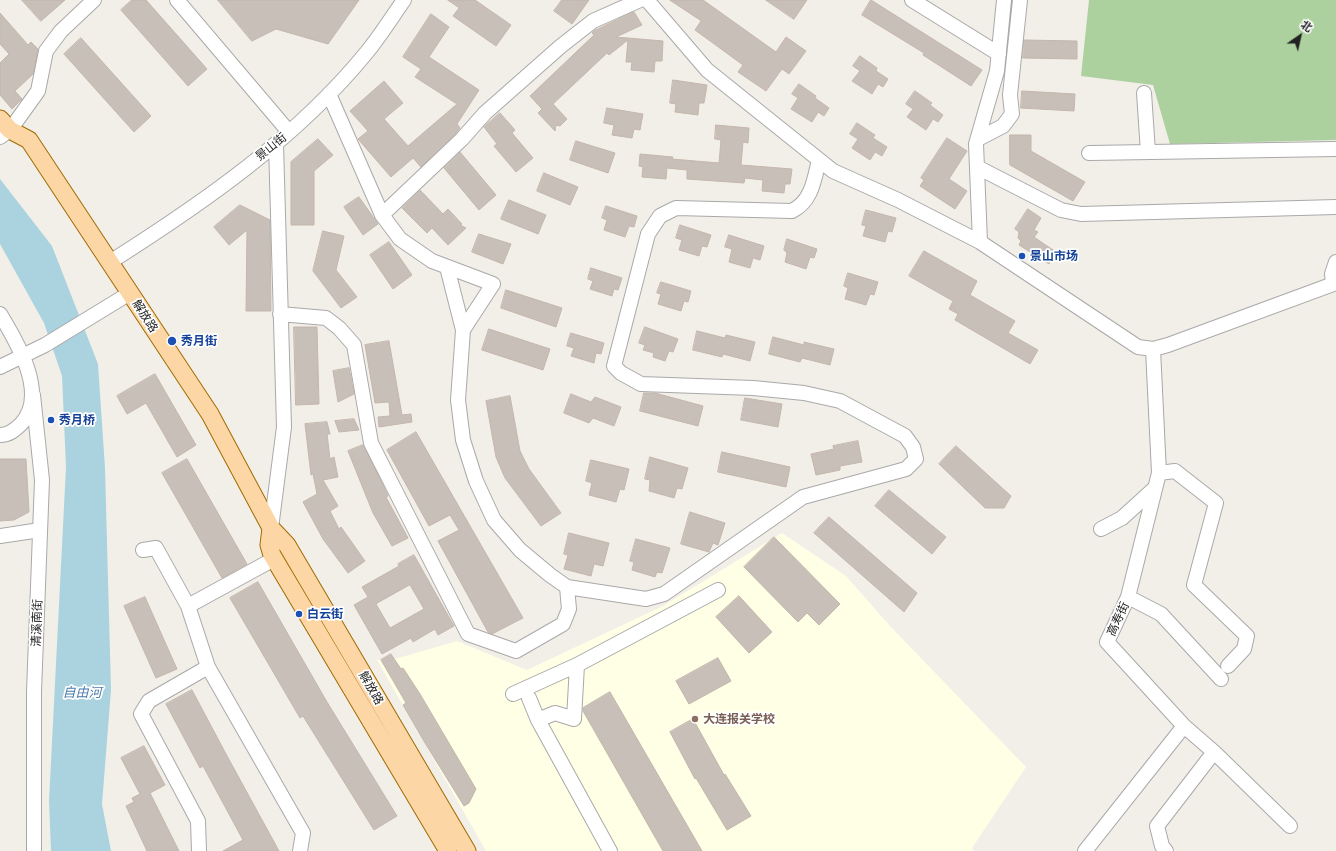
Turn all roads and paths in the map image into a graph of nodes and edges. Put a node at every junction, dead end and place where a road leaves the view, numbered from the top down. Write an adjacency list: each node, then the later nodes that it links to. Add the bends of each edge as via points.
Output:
1 (94, 0): 12 (street, via 61,31 46,51 38,91)
2 (177, 0): 13 (street)
3 (404, 0): 11 (street, 景山街, via 367,52)
4 (640, 0): 22 (street, via 593,21 561,46 485,113 462,139)
5 (647, 0): 19 (street, via 707,70)
6 (912, 0): 9 (street)
7 (1004, 0): 9 (street)
8 (1020, 0): 14 (street, via 1010,95 1012,114 1003,126)
9 (999, 54): 14 (street, via 997,71)
10 (1144, 93): 17 (street)
11 (329, 94): 13 (street, 景山街); 22 (street)
12 (3, 129): 24 (main road, 解放路, via 29,140)
13 (290, 132): 15 (street, 景山街)
14 (978, 139): 20 (street)
15 (276, 144): 24 (street, 景山街, via 187,212); 30 (street)
16 (1336, 149): 17 (street)
17 (1148, 152): 18 (street)
18 (1088, 153)
19 (819, 160): 23 (street, via 833,171 898,200); 45 (street, via 811,192 802,206 792,210 676,208 660,216 648,234 614,366 641,384 753,388 804,393 840,400 905,436 913,447 916,459 906,469 803,497 664,594 646,599)
20 (977, 167): 21 (street, via 1061,210 1081,214); 23 (street)
21 (1336, 207)
22 (382, 215): 26 (street, via 400,240 432,262)
23 (980, 242): 32 (street, via 1138,347)
24 (110, 262): 28 (main road, 解放路)
25 (1336, 262): 27 (street, via 1332,274)
26 (447, 267): 31 (street); 31 (street, via 493,284)
27 (1335, 283): 32 (street, via 1168,346)
28 (130, 293): 33 (street, via 44,345); 39 (main road, 解放路, via 210,414)
29 (0, 314): 33 (street, 清溪南街)
30 (280, 314): 39 (street, via 284,427); 45 (street, via 326,318 354,345 371,443 468,634 516,651 563,624 569,609)
31 (463, 330): 45 (street, via 458,400 463,440 476,481 494,520 520,550)
32 (1153, 349): 37 (street, 高寿街)
33 (23, 354): 34 (street); 35 (street, 清溪南街)
34 (0, 367)
35 (34, 394): 36 (street, via 27,418 7,435); 41 (street, 清溪南街, via 42,480)
36 (0, 435)
37 (1159, 473): 38 (street, 高寿街); 50 (street, via 1175,472 1216,503 1194,585 1247,636 1244,649)
38 (1155, 488): 40 (street, via 1122,518); 47 (street, 高寿街)
39 (271, 528): 44 (main road, 解放路, via 269,544); 63 (main road, 解放路, via 287,545)
40 (1101, 529)
41 (40, 530): 42 (street); 59 (street, 清溪南街, via 34,692)
42 (0, 536)
43 (143, 550): 48 (street, via 156,548)
44 (274, 559): 48 (street); 62 (main road, 解放路)
45 (567, 587)
46 (718, 590): 49 (street)
47 (1128, 597): 52 (street, via 1161,614); 56 (street, 高寿街, via 1107,642)
48 (188, 606): 51 (street)
49 (577, 665): 53 (street); 55 (street, via 574,719 555,713)
50 (1228, 666)
51 (208, 667): 60 (street, via 149,701 141,714 198,821); 61 (street, via 303,833)
52 (1221, 679)
53 (513, 694)
54 (529, 698): 55 (street)
55 (538, 720): 64 (street)
56 (1184, 726): 57 (street, 高寿街); 65 (street)
57 (1214, 752): 58 (street, 高寿街); 66 (street, via 1156,826)
58 (1290, 826)
59 (34, 851)
60 (199, 851)
61 (300, 851)
62 (448, 851)
63 (468, 851)
64 (610, 851)
65 (1085, 851)
66 (1166, 851)

